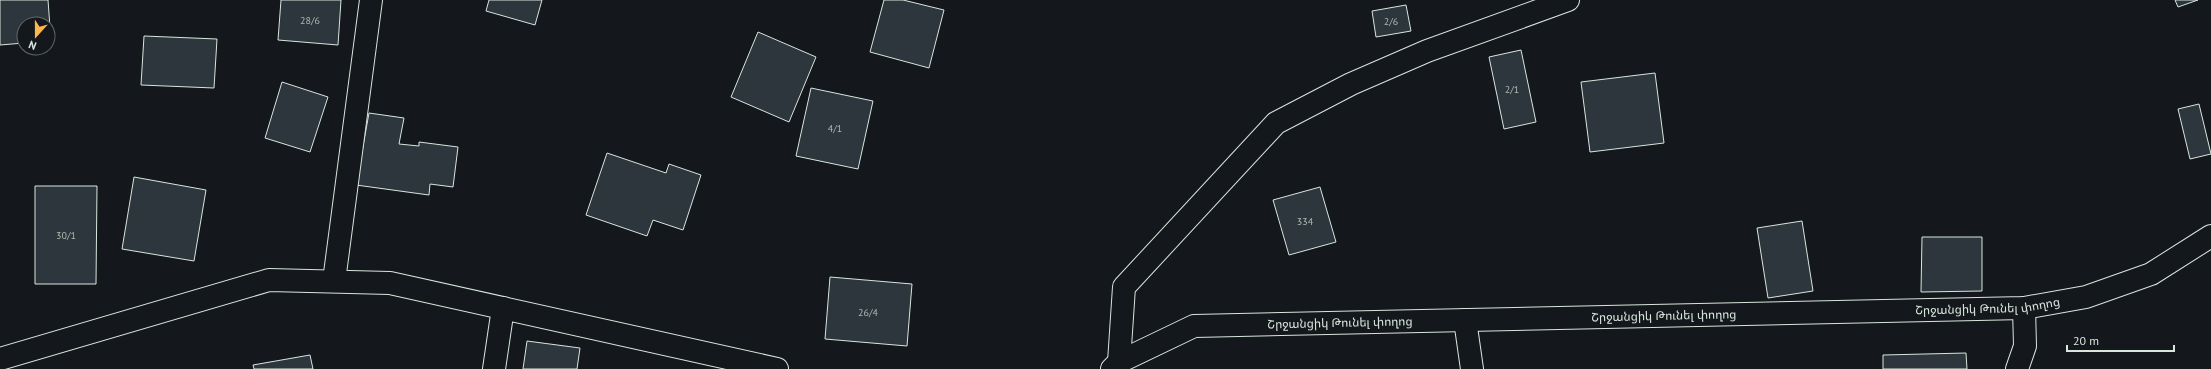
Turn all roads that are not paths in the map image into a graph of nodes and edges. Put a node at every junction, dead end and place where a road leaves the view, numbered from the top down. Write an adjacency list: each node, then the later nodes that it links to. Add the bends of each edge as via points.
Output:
1 (371, 0): 4 (street)
2 (1568, 0): 9 (street, via 1427,51 1351,84 1276,123 1124,287)
3 (2211, 236): 6 (street, Շրջանցիկ Թունել փողոց, via 2152,274 2086,297)
4 (334, 281): 5 (street, via 390,283); 8 (street, via 269,280)
5 (503, 308): 10 (street); 11 (street)
6 (2024, 308): 7 (street, Շրջանցիկ Թունել փողոց); 13 (street, via 2025,346)
7 (1465, 320): 9 (street, Շրջանցիկ Թունել փողոց, via 1194,326); 12 (street)
8 (0, 359)
9 (1115, 365)
10 (494, 369)
11 (777, 369)
12 (1472, 369)
13 (2016, 369)

